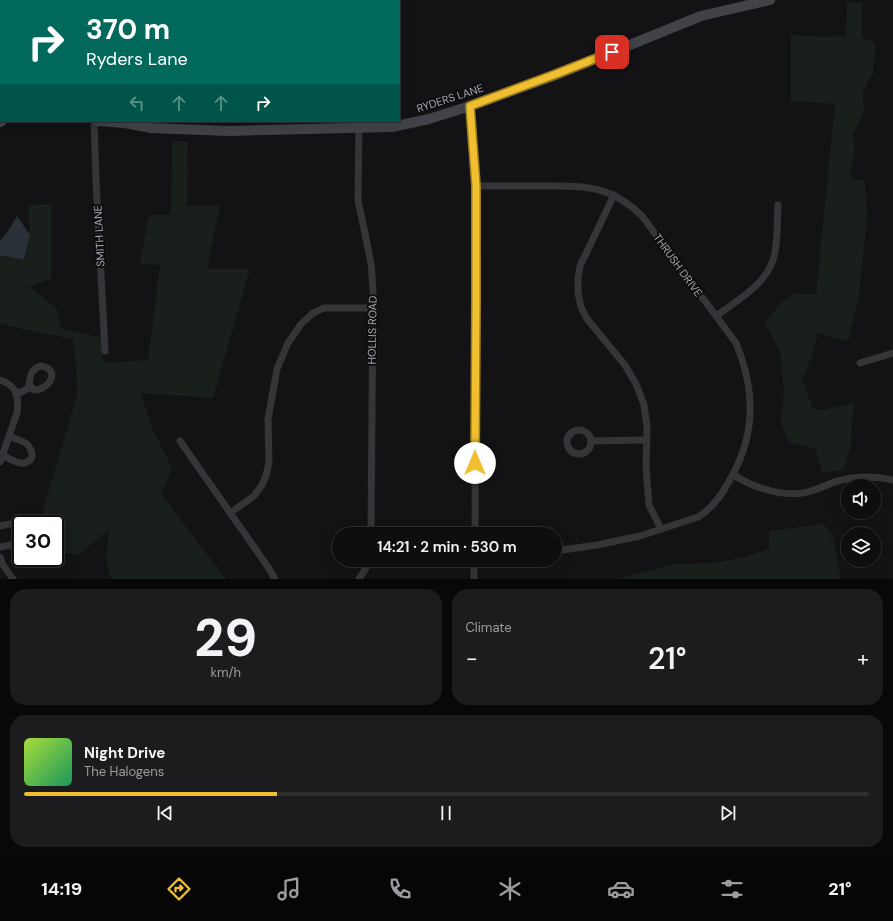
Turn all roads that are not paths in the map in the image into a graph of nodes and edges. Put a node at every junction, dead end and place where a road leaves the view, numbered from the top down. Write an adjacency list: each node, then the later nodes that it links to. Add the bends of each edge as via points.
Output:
1 (770, 0): 2 (main road, RYDERS LANE, via 701,16)
2 (470, 106): 5 (main road, RYDERS LANE, via 392,127); 6 (street)
3 (94, 122): 11 (street, SMITH LANE)
4 (126, 122): 5 (main road, RYDERS LANE, via 151,128 228,131)
5 (358, 128): 9 (street, HOLLIS ROAD, via 358,200 371,263)
6 (476, 186): 7 (street, THRUSH DRIVE, via 583,186); 28 (street)
7 (614, 195): 10 (street, THRUSH DRIVE, via 642,216); 18 (street, via 580,266 578,293 587,319 625,365 636,384 646,416)
8 (778, 205): 10 (street, via 775,251 770,269 759,284)
9 (372, 308): 24 (street, via 324,308 313,313 296,330 278,369 268,419 266,476 254,496); 27 (street, HOLLIS ROAD)
10 (716, 316): 22 (street, THRUSH DRIVE, via 736,343 749,387 748,433)
11 (105, 351)
12 (893, 353): 13 (street)
13 (860, 363)
14 (0, 380): 16 (street, via 7,383)
15 (31, 387): 16 (street)
16 (17, 394): 17 (street, via 18,412)
17 (9, 436): 21 (street); 21 (street, via 27,444 33,455 24,464)
18 (646, 440): 20 (street); 29 (street, via 650,505)
19 (180, 441): 24 (street)
20 (591, 441)
21 (1, 459)
22 (733, 475): 23 (street, via 757,487 791,494 804,493 852,478 882,477); 29 (street, THRUSH DRIVE, via 715,502 704,513)
23 (893, 480)
24 (230, 513): 38 (street)
25 (12, 524): 26 (street)
26 (0, 526)
27 (370, 527)
28 (475, 527)
29 (661, 529): 32 (street, THRUSH DRIVE, via 640,536)
30 (12, 545): 31 (street)
31 (0, 547)
32 (562, 550)
33 (0, 558): 36 (street)
34 (366, 567): 39 (street)
35 (474, 567): 40 (street)
36 (3, 571): 37 (street)
37 (13, 579)
38 (275, 579)
39 (359, 579)
40 (474, 579)

